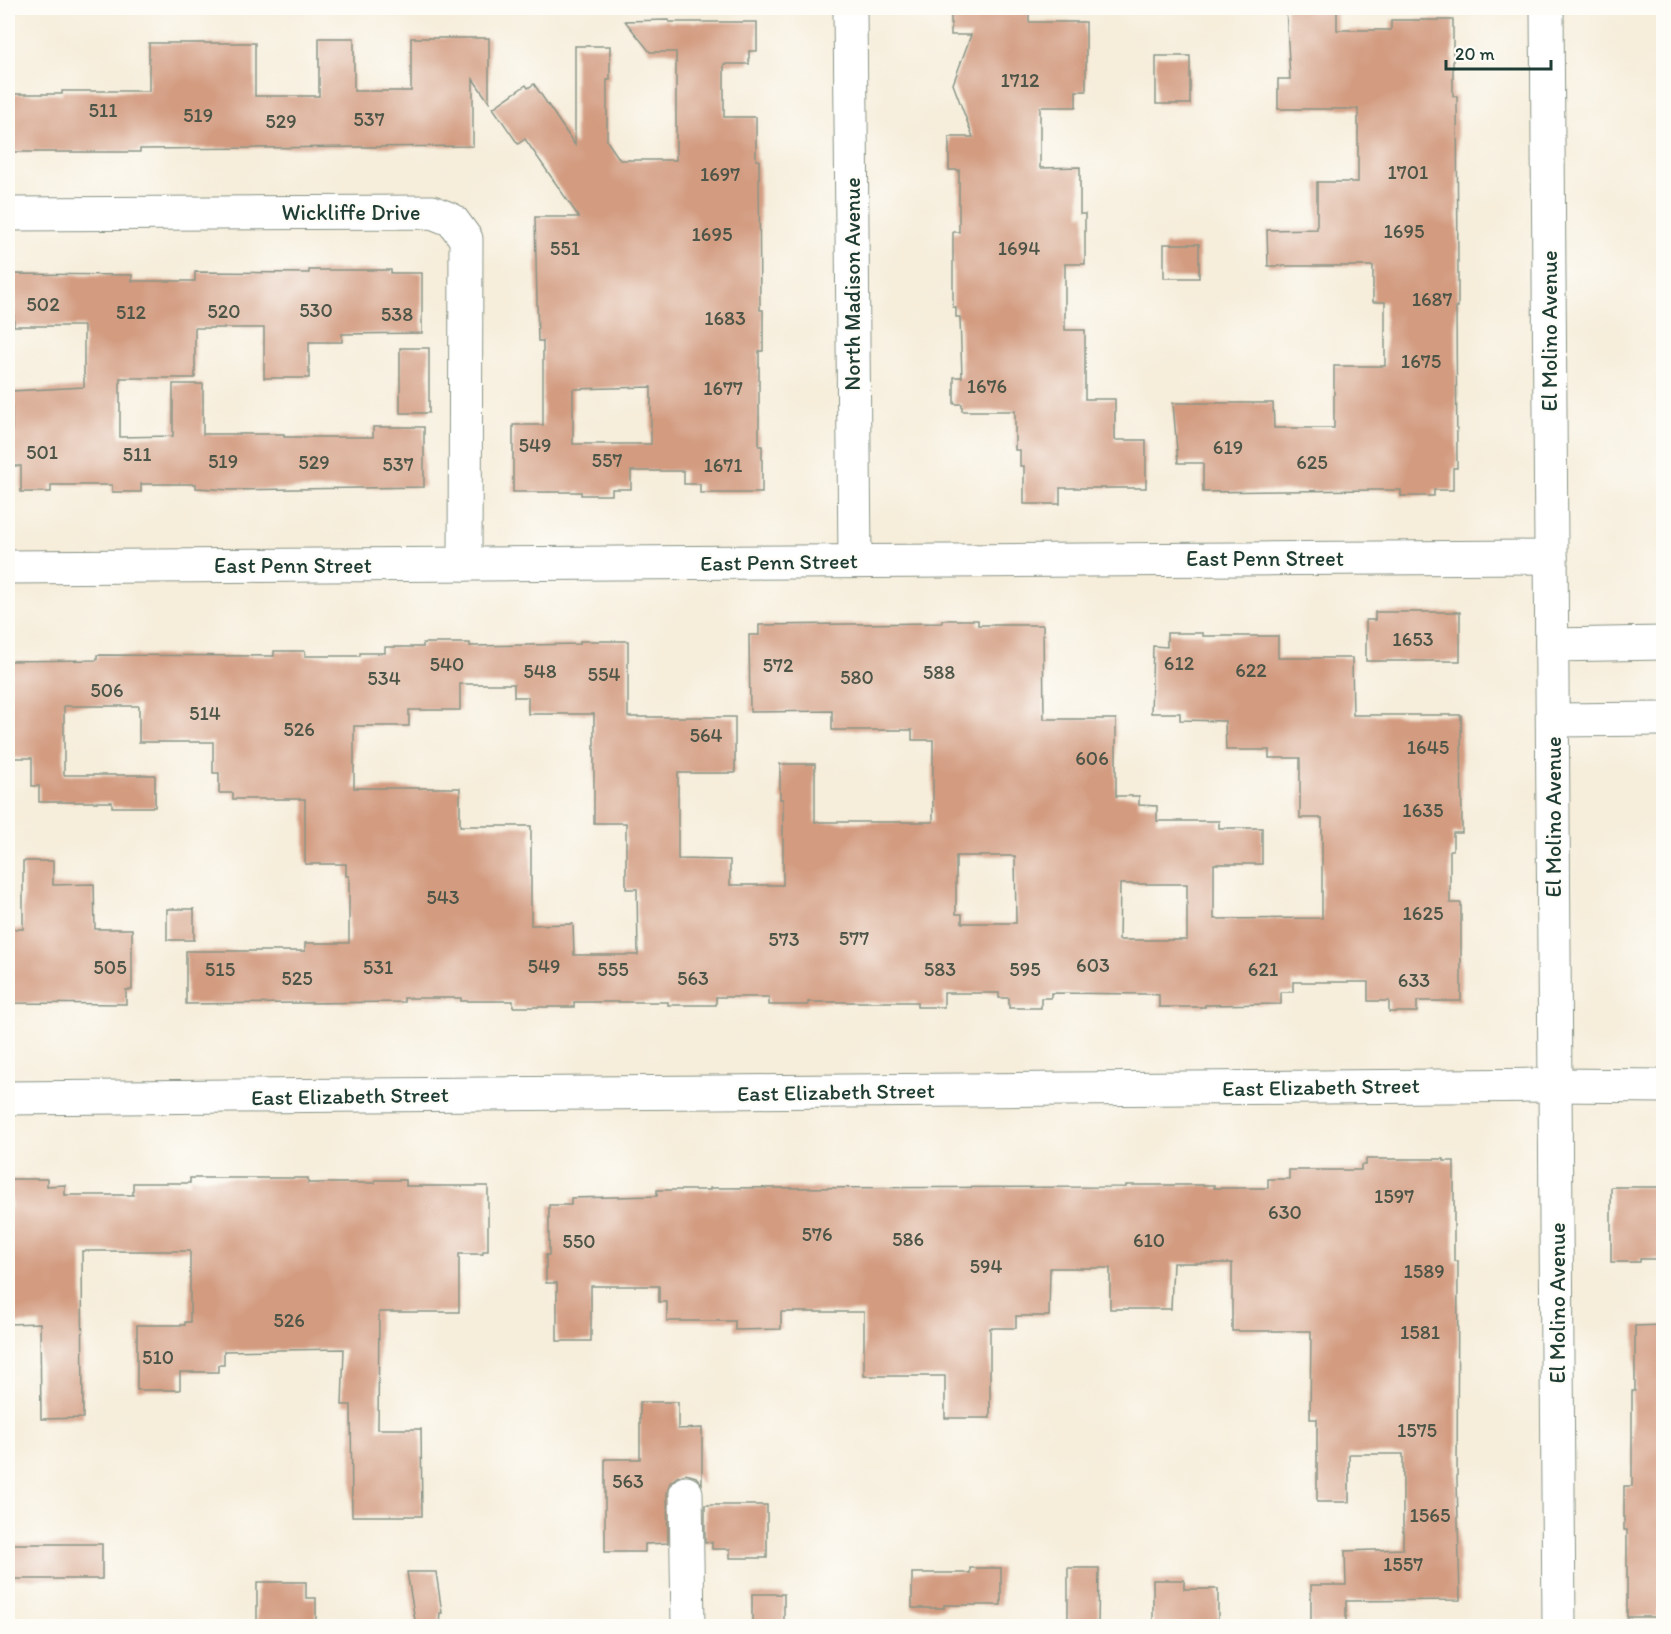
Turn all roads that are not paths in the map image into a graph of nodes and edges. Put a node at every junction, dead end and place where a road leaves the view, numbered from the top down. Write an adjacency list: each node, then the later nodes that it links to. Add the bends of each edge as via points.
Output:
1 (850, 8): 5 (street, North Madison Avenue)
2 (1547, 8): 4 (street, El Molino Avenue)
3 (8, 214): 6 (street, Wickliffe Drive, via 432,212 452,220 466,239)
4 (1551, 557): 5 (street, East Penn Street); 9 (street, El Molino Avenue)
5 (855, 561): 6 (street, East Penn Street)
6 (465, 564): 7 (street, East Penn Street)
7 (8, 567)
8 (1664, 643): 9 (street)
9 (1552, 645): 11 (street, El Molino Avenue)
10 (1664, 719): 11 (street)
11 (1552, 720): 12 (street, El Molino Avenue)
12 (1556, 1084): 13 (street, East Elizabeth Street); 14 (street, East Elizabeth Street); 17 (street, El Molino Avenue)
13 (1664, 1086)
14 (8, 1098)
15 (686, 1492): 16 (street)
16 (688, 1626)
17 (1559, 1626)

